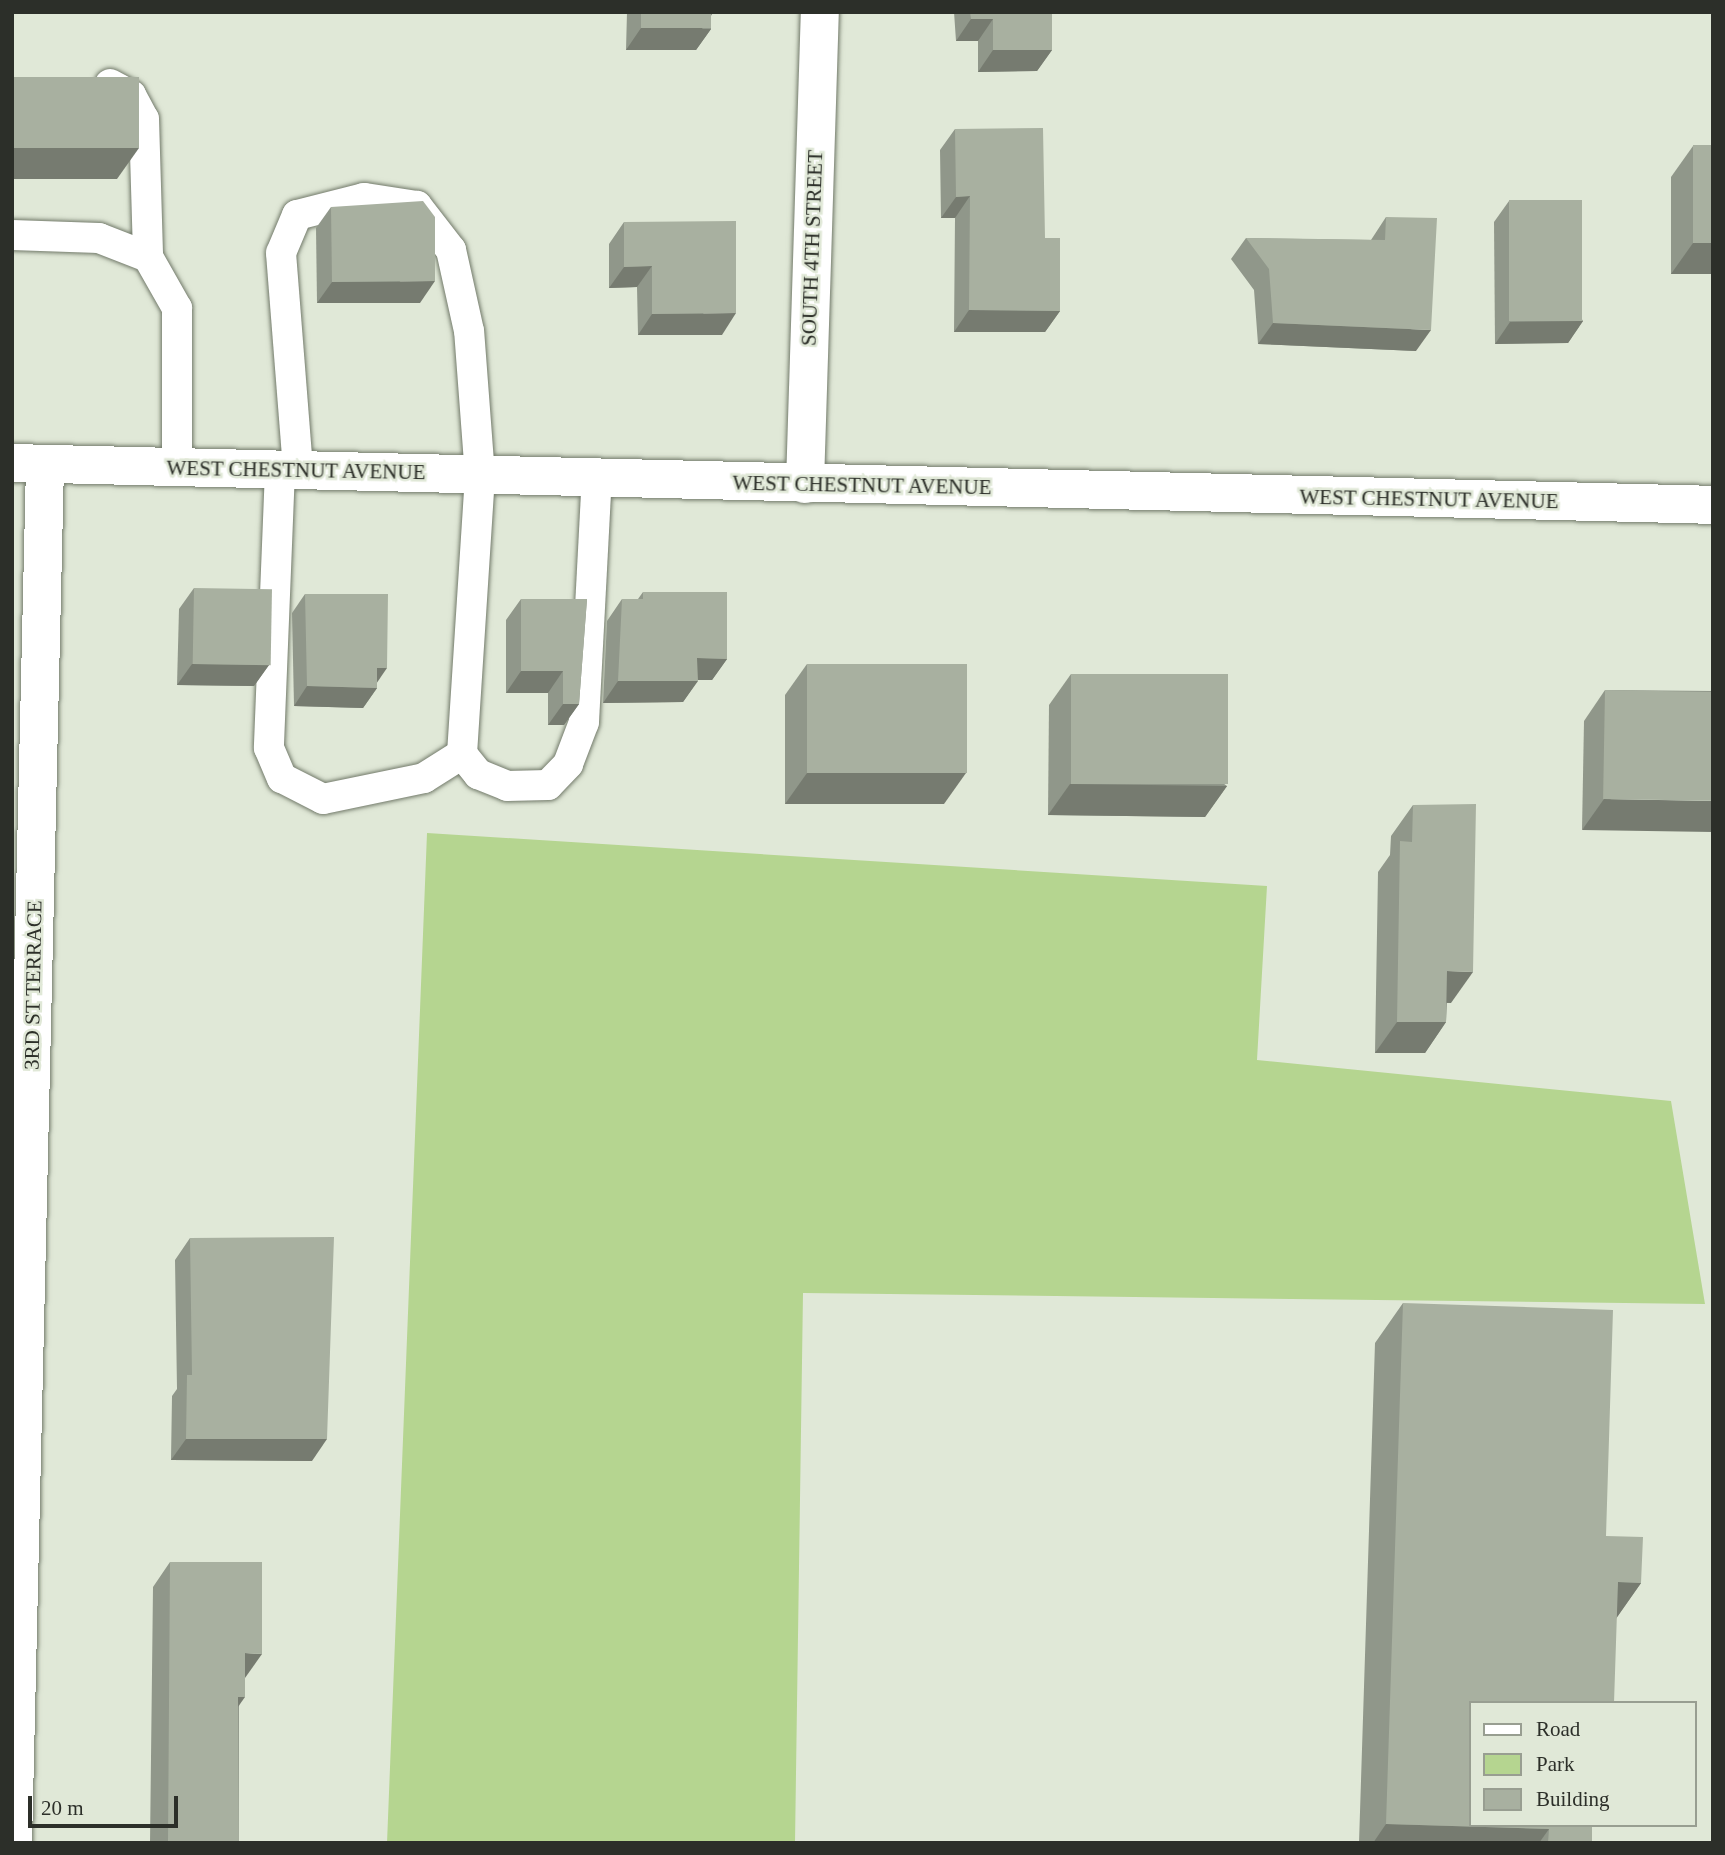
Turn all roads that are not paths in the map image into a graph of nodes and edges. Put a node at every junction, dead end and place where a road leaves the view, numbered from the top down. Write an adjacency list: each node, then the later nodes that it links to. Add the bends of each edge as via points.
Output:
1 (820, 12): 10 (street, SOUTH 4TH STREET)
2 (82, 79): 4 (lane, via 106,82 131,95 144,119)
3 (12, 235): 4 (lane, via 99,238)
4 (148, 257): 6 (lane, via 177,308)
5 (29, 463): 6 (street, WEST CHESTNUT AVENUE); 13 (street, 3RD ST TERRACE)
6 (177, 467): 7 (street, WEST CHESTNUT AVENUE)
7 (289, 470): 8 (street, WEST CHESTNUT AVENUE); 8 (lane, via 281,253 297,215 364,198 417,206 451,250 469,331); 12 (lane, via 269,748 282,778 323,799 424,778)
8 (480, 476): 9 (street, WEST CHESTNUT AVENUE); 12 (lane)
9 (597, 478): 10 (street, WEST CHESTNUT AVENUE); 12 (lane, via 584,722 568,764 548,785 507,786 478,775)
10 (805, 484): 11 (street, WEST CHESTNUT AVENUE)
11 (1713, 505)
12 (461, 754)
13 (23, 982): 14 (street, 3RD ST TERRACE)
14 (13, 1843)

